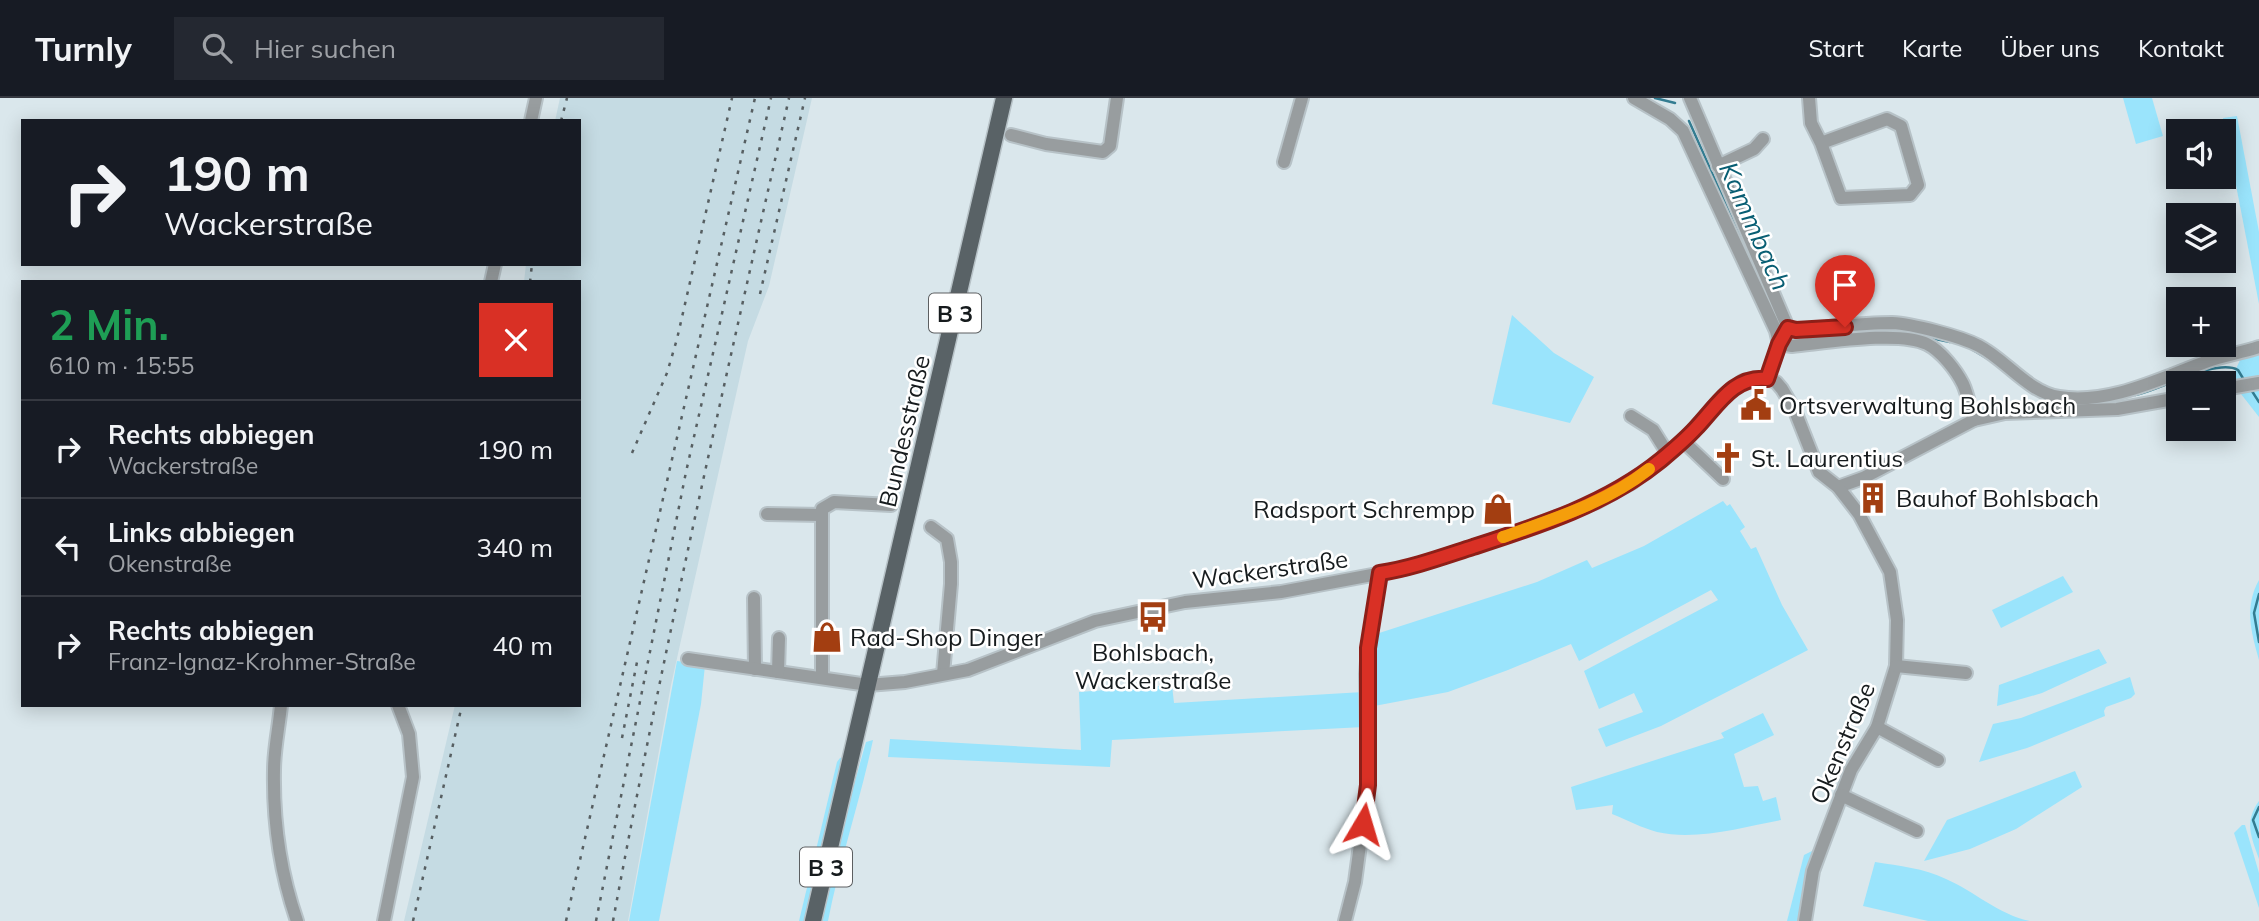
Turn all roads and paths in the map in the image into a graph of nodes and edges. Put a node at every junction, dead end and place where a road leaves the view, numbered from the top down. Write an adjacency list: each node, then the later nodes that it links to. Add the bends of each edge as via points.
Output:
1 (536, 98): 8 (street)
2 (1004, 98): 41 (main road, Bundesstraße / B 3)
3 (1117, 98): 10 (street, via 1110,146 1103,152)
4 (1302, 98): 13 (street)
5 (1634, 98): 9 (street)
6 (1809, 98): 12 (street, via 1811,123)
7 (1692, 104): 9 (street); 14 (street)
8 (531, 119)
9 (1670, 119): 15 (street, via 1683,131 1776,331)
10 (1011, 135)
11 (1763, 139): 14 (street, via 1754,149)
12 (1821, 143): 12 (street, via 1841,198 1910,195 1918,186 1901,126 1887,119)
13 (1284, 162)
14 (1718, 166): 15 (street)
15 (1783, 337): 16 (street, via 1796,330 1894,323 1980,346 2034,386 2057,397 2076,398 2152,383); 17 (street); 22 (street, via 1792,346 1875,338 1919,341 1963,383)
16 (2259, 347)
17 (1767, 379): 23 (street, Wackerstraße, via 1744,381 1723,396); 26 (street, Okenstraße, via 1776,382 1795,411 1819,472)
18 (2257, 384): 19 (street)
19 (2236, 387)
20 (2166, 400): 22 (street, via 2117,409 2005,413)
21 (1632, 416): 24 (street, via 1653,430)
22 (1974, 420): 26 (street)
23 (1684, 441): 24 (street, Wackerstraße); 25 (street)
24 (1668, 454): 31 (street, Wackerstraße, via 1633,482 1597,502 1505,537)
25 (1723, 479)
26 (1838, 487): 35 (street, Okenstraße, via 1859,514 1890,572 1897,620)
27 (891, 505): 29 (street, via 834,502 822,509)
28 (767, 514): 29 (street)
29 (822, 515): 40 (street)
30 (931, 527): 39 (street, via 947,539 951,562)
31 (1380, 573): 39 (street, Wackerstraße, via 1095,621 968,670); 51 (street, via 1366,674 1368,785)
32 (754, 598): 36 (street)
33 (779, 638): 37 (street)
34 (688, 659): 36 (street, Wackerstraße)
35 (1896, 666): 38 (street); 44 (street, Okenstraße)
36 (755, 669): 37 (street, Wackerstraße)
37 (778, 672): 40 (street, Wackerstraße)
38 (1966, 673)
39 (943, 674): 41 (street, Wackerstraße)
40 (822, 678): 41 (street, Wackerstraße)
41 (868, 685): 50 (main road, B 3)
42 (282, 707): 48 (street, via 274,768 275,815 281,865)
43 (398, 707): 49 (street, via 409,734 413,778)
44 (1877, 727): 45 (street); 46 (street, Okenstraße)
45 (1938, 760)
46 (1841, 795): 47 (street); 52 (street, Okenstraße, via 1813,871)
47 (1917, 831)
48 (297, 921)
49 (384, 921)
50 (813, 921)
51 (1345, 921)
52 (1805, 921)

